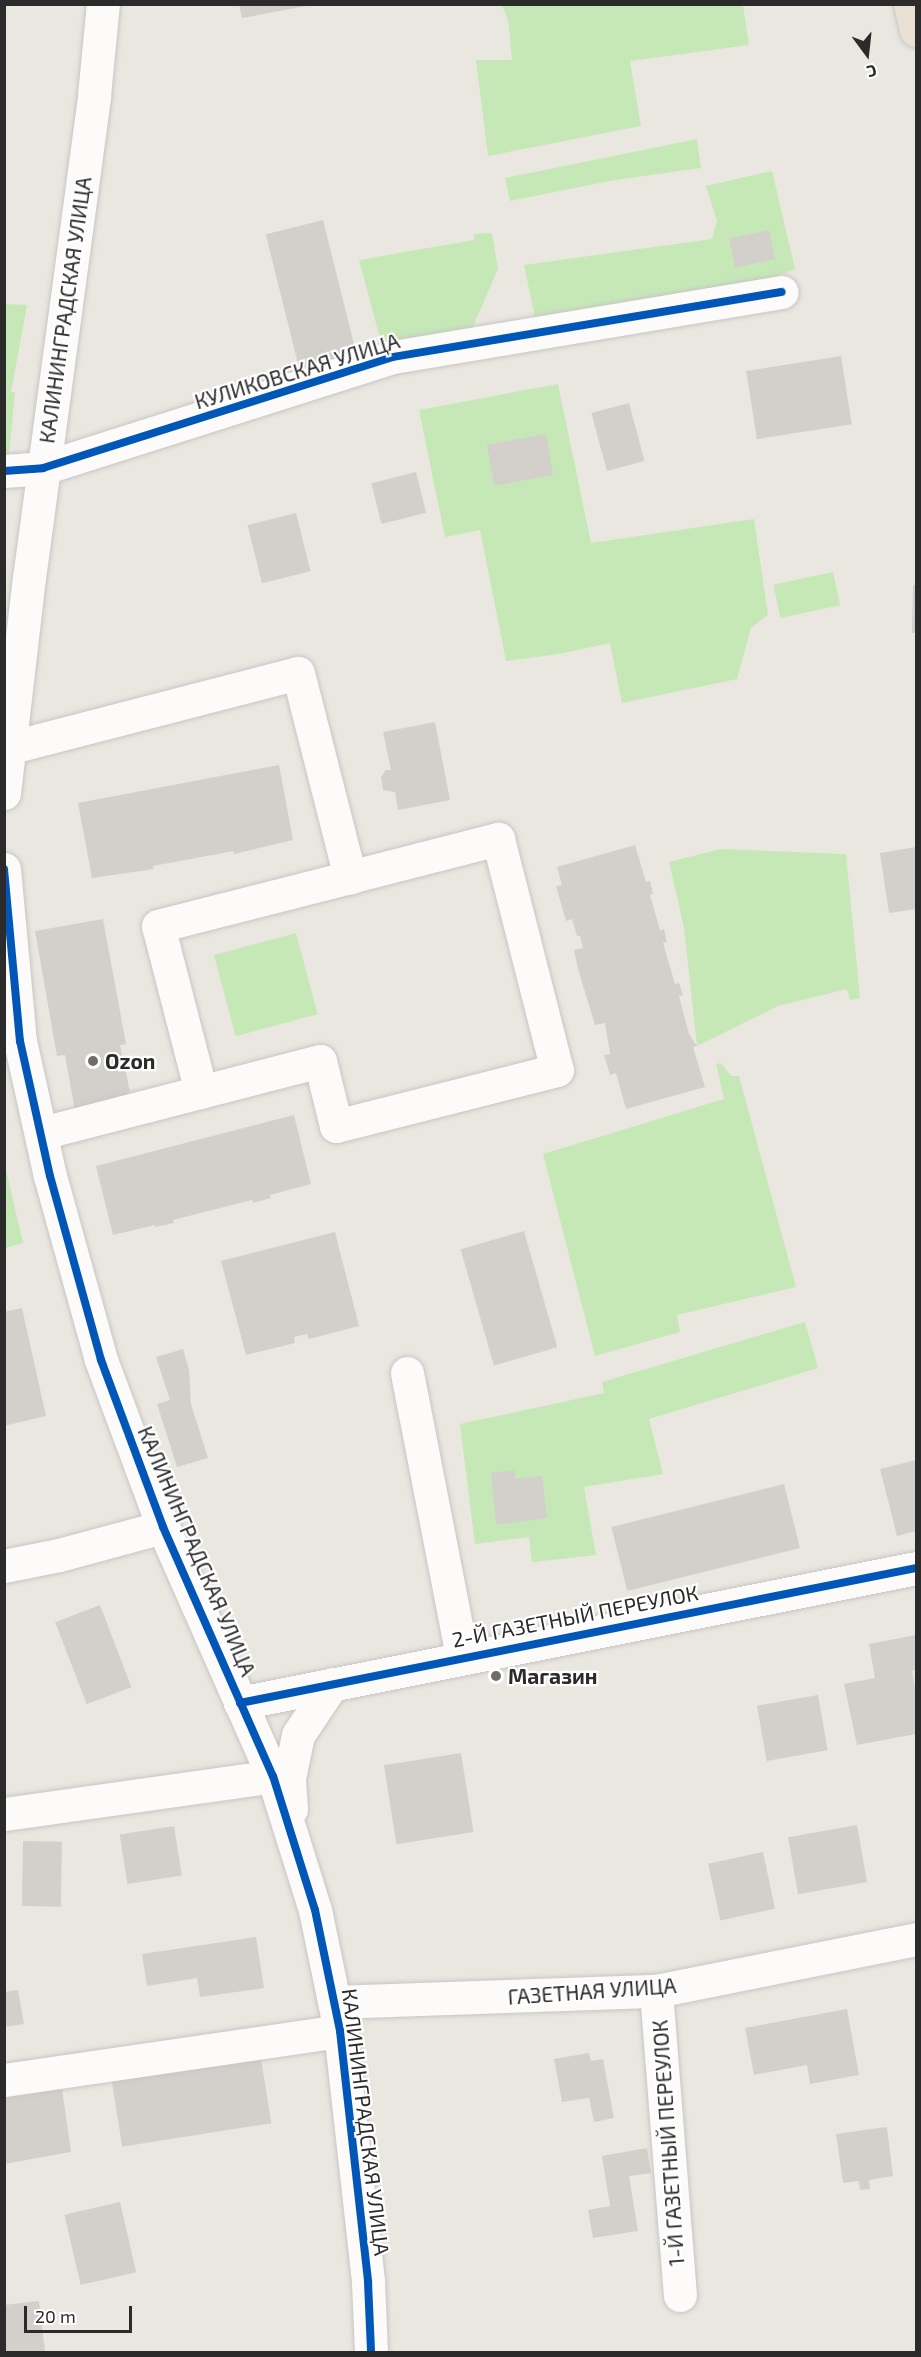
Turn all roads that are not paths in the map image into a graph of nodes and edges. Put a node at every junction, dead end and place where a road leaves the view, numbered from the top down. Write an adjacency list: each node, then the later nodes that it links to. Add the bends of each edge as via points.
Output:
1 (103, 4): 5 (street, КАЛИНИНГРАДСКАЯ УЛИЦА, via 93,107)
2 (910, 4): 3 (highway)
3 (916, 30)
4 (782, 292): 5 (street, КУЛИКОВСКАЯ УЛИЦА, via 393,357)
5 (43, 468): 6 (street, КУЛИКОВСКАЯ УЛИЦА); 7 (street, КАЛИНИНГРАДСКАЯ УЛИЦА)
6 (4, 471)
7 (12, 747): 8 (street, КАЛИНИНГРАДСКАЯ УЛИЦА); 10 (street, via 298,674)
8 (4, 793)
9 (4, 869): 12 (street, КАЛИНИНГРАДСКАЯ УЛИЦА, via 20,1041)
10 (350, 877): 11 (street, via 158,926); 11 (street, via 498,839 557,1070 336,1126 320,1061)
11 (201, 1092): 12 (street)
12 (40, 1133): 14 (street, КАЛИНИНГРАДСКАЯ УЛИЦА, via 101,1360)
13 (407, 1373): 17 (street)
14 (163, 1527): 15 (street); 19 (street, КАЛИНИНГРАДСКАЯ УЛИЦА)
15 (4, 1566)
16 (916, 1568): 17 (street, 2-Й ГАЗЕТНЫЙ ПЕРЕУЛОК)
17 (462, 1657): 18 (street, 2-Й ГАЗЕТНЫЙ ПЕРЕУЛОК)
18 (332, 1684): 19 (street, 2-Й ГАЗЕТНЫЙ ПЕРЕУЛОК); 22 (street, via 298,1735 290,1778)
19 (240, 1702): 20 (street, КАЛИНИНГРАДСКАЯ УЛИЦА)
20 (273, 1776): 21 (street); 22 (street, КАЛИНИНГРАДСКАЯ УЛИЦА)
21 (4, 1814)
22 (293, 1834): 25 (street, КАЛИНИНГРАДСКАЯ УЛИЦА, via 315,1910)
23 (916, 1939): 24 (street, ГАЗЕТНАЯ УЛИЦА)
24 (657, 1991): 25 (street, ГАЗЕТНАЯ УЛИЦА); 27 (street, 1-Й ГАЗЕТНЫЙ ПЕРЕУЛОК)
25 (338, 2017): 26 (street, ГАЗЕТНАЯ УЛИЦА); 28 (street, КАЛИНИНГРАДСКАЯ УЛИЦА, via 368,2282)
26 (4, 2080)
27 (680, 2295)
28 (371, 2352)

